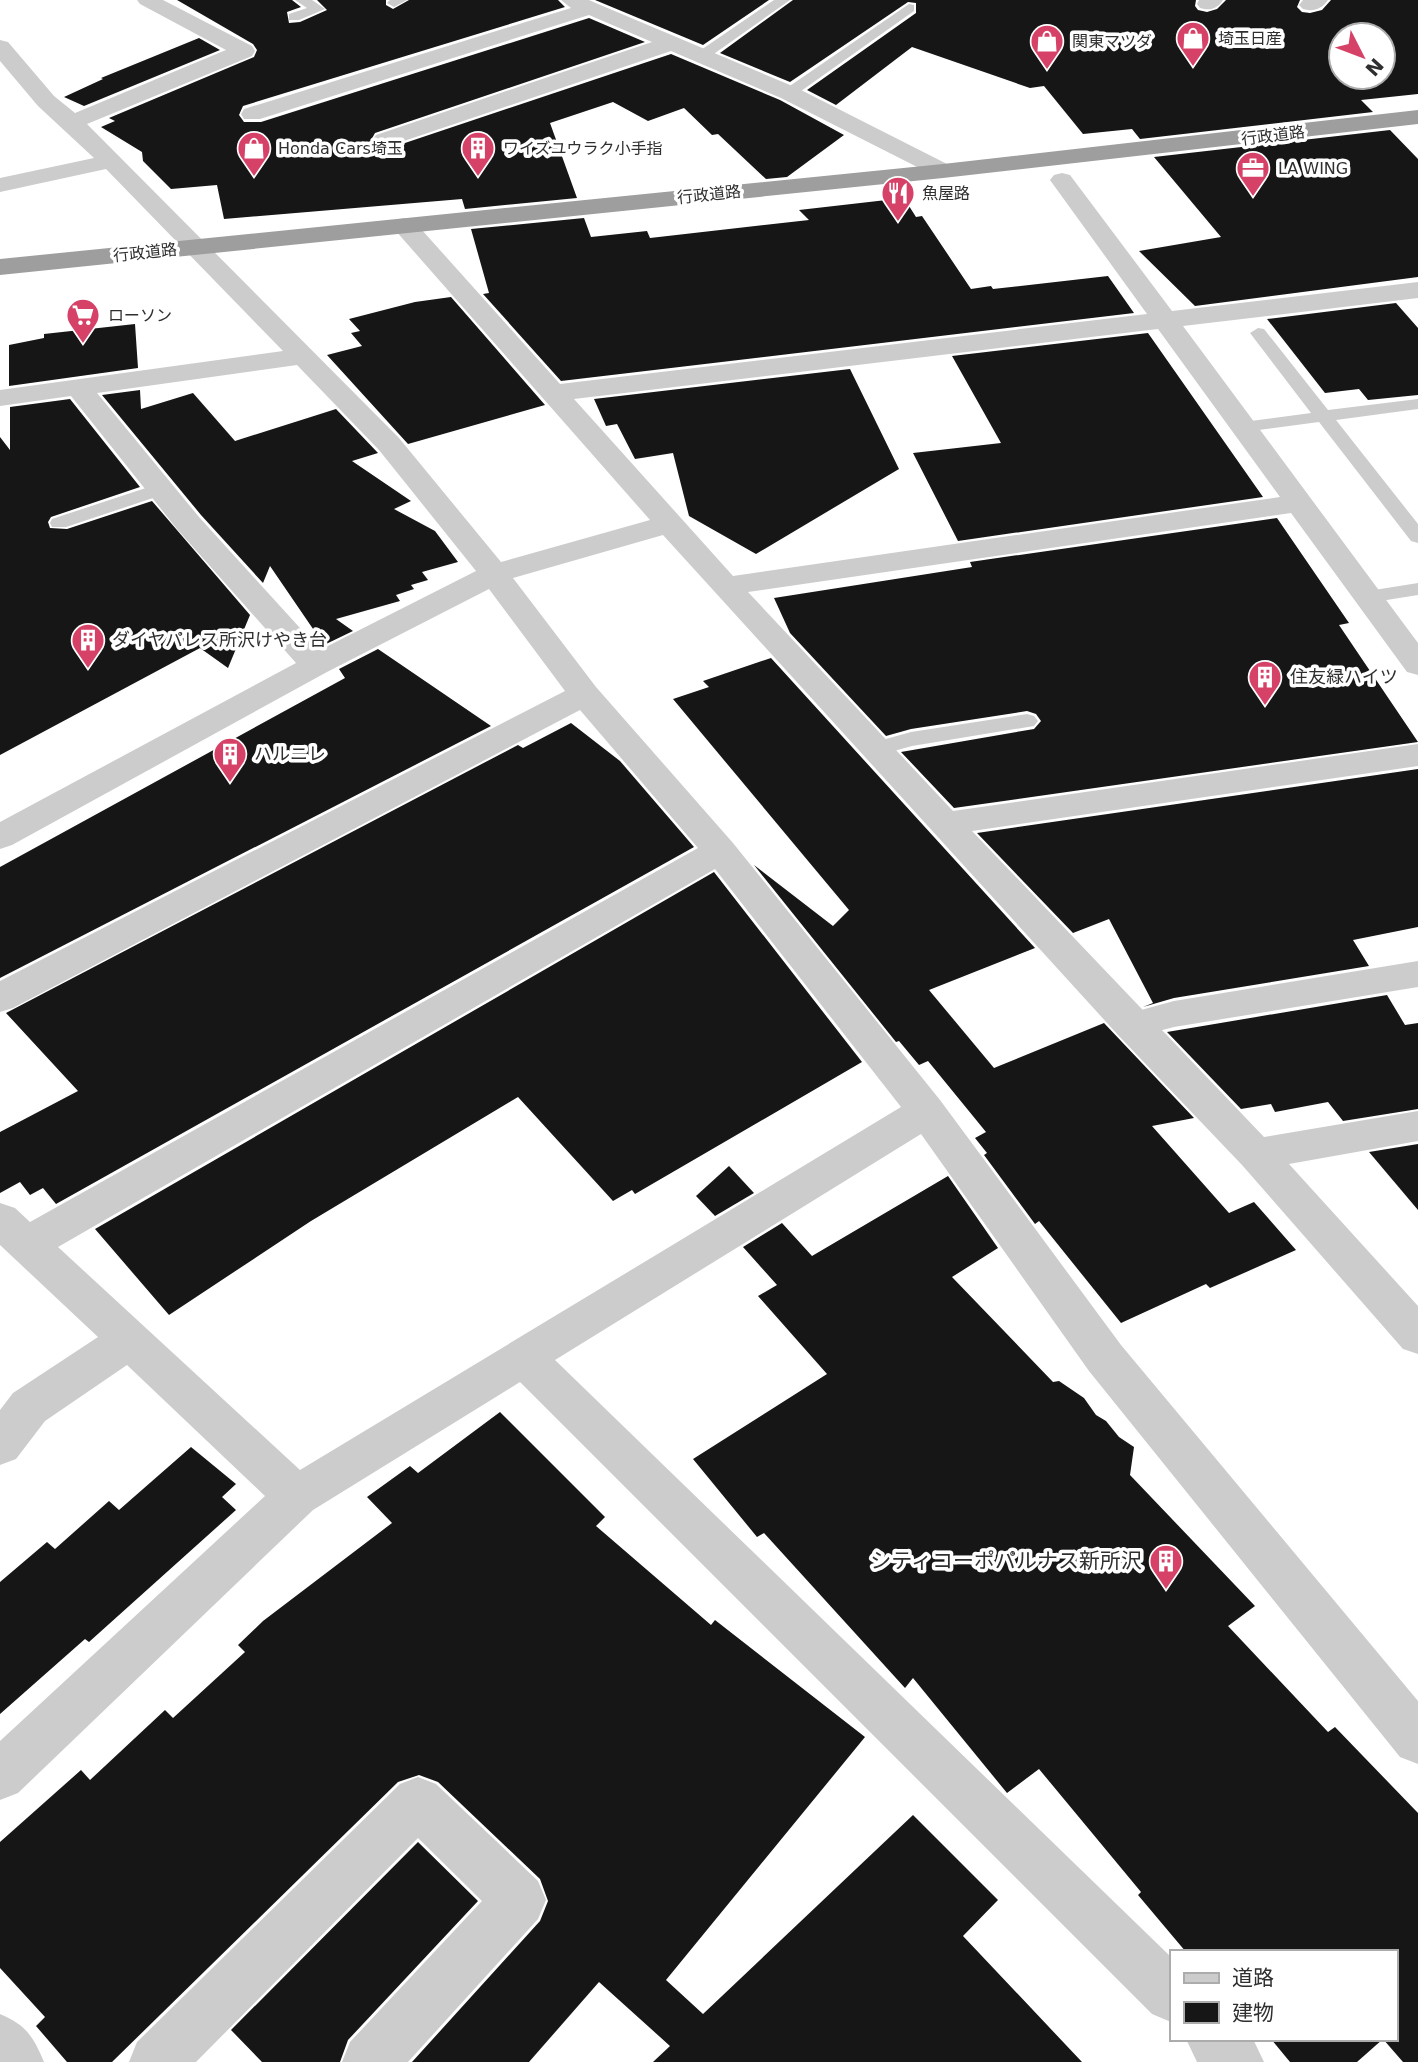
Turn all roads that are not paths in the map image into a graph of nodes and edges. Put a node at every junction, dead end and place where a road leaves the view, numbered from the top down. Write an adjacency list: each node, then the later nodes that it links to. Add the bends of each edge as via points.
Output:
1 (147, 0): 13 (street, via 244,51)
2 (302, 0): 6 (lane, via 318,9)
3 (783, 0): 9 (lane)
4 (581, 4): 7 (street); 11 (street)
5 (909, 8): 10 (lane)
6 (294, 17)
7 (672, 43): 9 (street); 14 (street)
8 (0, 47): 13 (street, via 46,101)
9 (703, 55): 10 (street)
10 (789, 93): 16 (street)
11 (252, 114)
12 (1418, 117): 16 (highway, 行政道路)
13 (72, 122): 15 (street)
14 (384, 140)
15 (111, 161): 18 (street); 20 (street)
16 (943, 171): 19 (highway, 行政道路)
17 (1062, 180): 23 (street)
18 (0, 185)
19 (404, 225): 20 (highway, 行政道路); 27 (street)
20 (196, 247): 21 (highway, 行政道路); 25 (street)
21 (0, 267)
22 (1418, 289): 23 (street)
23 (1164, 320): 27 (street); 31 (street)
24 (1258, 332): 30 (lane)
25 (303, 356): 26 (street); 37 (street, via 390,444)
26 (79, 388): 28 (street); 32 (street)
27 (552, 393): 35 (street)
28 (0, 398)
29 (1418, 404): 30 (lane)
30 (1323, 416): 31 (lane); 36 (lane)
31 (1243, 427): 33 (street)
32 (161, 489): 34 (lane); 41 (street)
33 (1300, 503): 38 (street); 40 (street)
34 (59, 523)
35 (669, 524): 37 (street); 38 (street)
36 (1418, 537)
37 (494, 573): 41 (street); 43 (street)
38 (725, 586): 45 (street)
39 (1418, 589): 40 (lane)
40 (1368, 597): 42 (street)
41 (316, 664): 48 (street)
42 (1418, 665)
43 (584, 694): 49 (street); 51 (street)
44 (1027, 721): 45 (lane)
45 (876, 749): 47 (street)
46 (1418, 755): 47 (street)
47 (947, 823): 52 (street)
48 (0, 837)
49 (720, 851): 53 (street); 56 (street)
50 (1418, 974): 52 (street)
51 (0, 998)
52 (1132, 1025): 55 (street)
53 (926, 1111): 59 (street); 62 (street, via 1105,1358)
54 (1418, 1126): 55 (street)
55 (1256, 1154): 57 (street)
56 (13, 1232): 58 (street)
57 (1418, 1336)
58 (129, 1340): 60 (street, via 29,1407); 61 (street)
59 (523, 1357): 61 (street); 64 (street)
60 (0, 1446)
61 (297, 1496): 63 (street)
62 (1418, 1740)
63 (0, 1775)
64 (1170, 1994)
65 (1216, 2041): 70 (street)
66 (0, 2042): 67 (street)
67 (16, 2062)
68 (157, 2062): 69 (street, via 418,1802 519,1900)
69 (370, 2062)
70 (1236, 2062)

